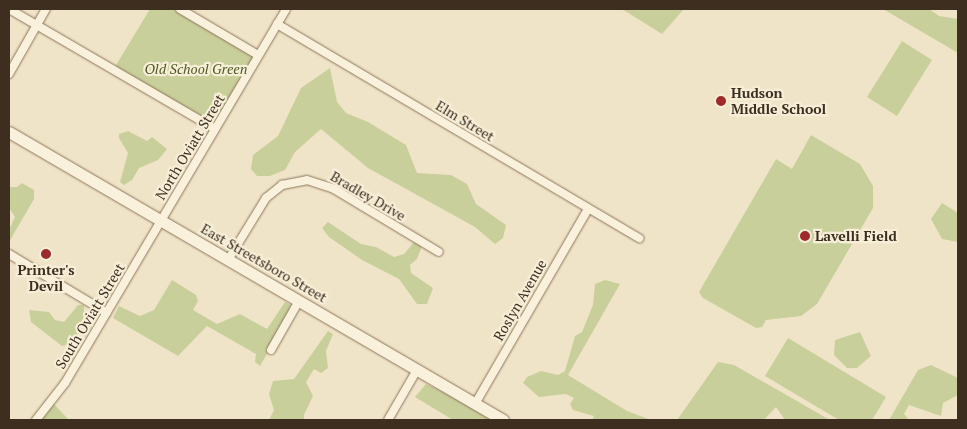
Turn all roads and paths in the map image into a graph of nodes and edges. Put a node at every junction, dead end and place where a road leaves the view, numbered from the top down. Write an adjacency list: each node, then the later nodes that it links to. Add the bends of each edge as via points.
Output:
1 (9, 9): 6 (street)
2 (46, 9): 6 (street)
3 (180, 9): 7 (street)
4 (286, 9): 5 (street, North Oviatt Street)
5 (277, 24): 7 (street, North Oviatt Street); 11 (street, Elm Street)
6 (36, 26): 8 (street); 9 (street)
7 (258, 55): 9 (street, North Oviatt Street)
8 (9, 74)
9 (215, 129): 12 (street, North Oviatt Street)
10 (9, 132): 12 (main road, East Streetsboro Street)
11 (588, 209): 13 (street, Elm Street); 21 (street, Roslyn Avenue)
12 (161, 220): 16 (main road, East Streetsboro Street); 18 (street, South Oviatt Street)
13 (639, 238)
14 (439, 252): 16 (street, Bradley Drive, via 334,189 307,180 282,185 266,198)
15 (9, 254): 18 (street)
16 (228, 260): 17 (main road, East Streetsboro Street)
17 (299, 301): 19 (street); 20 (main road, East Streetsboro Street)
18 (107, 313): 22 (street, South Oviatt Street, via 65,383)
19 (271, 350)
20 (417, 370): 21 (main road, East Streetsboro Street); 23 (street)
21 (475, 404): 24 (main road, East Streetsboro Street)
22 (36, 420)
23 (388, 420)
24 (503, 420)

